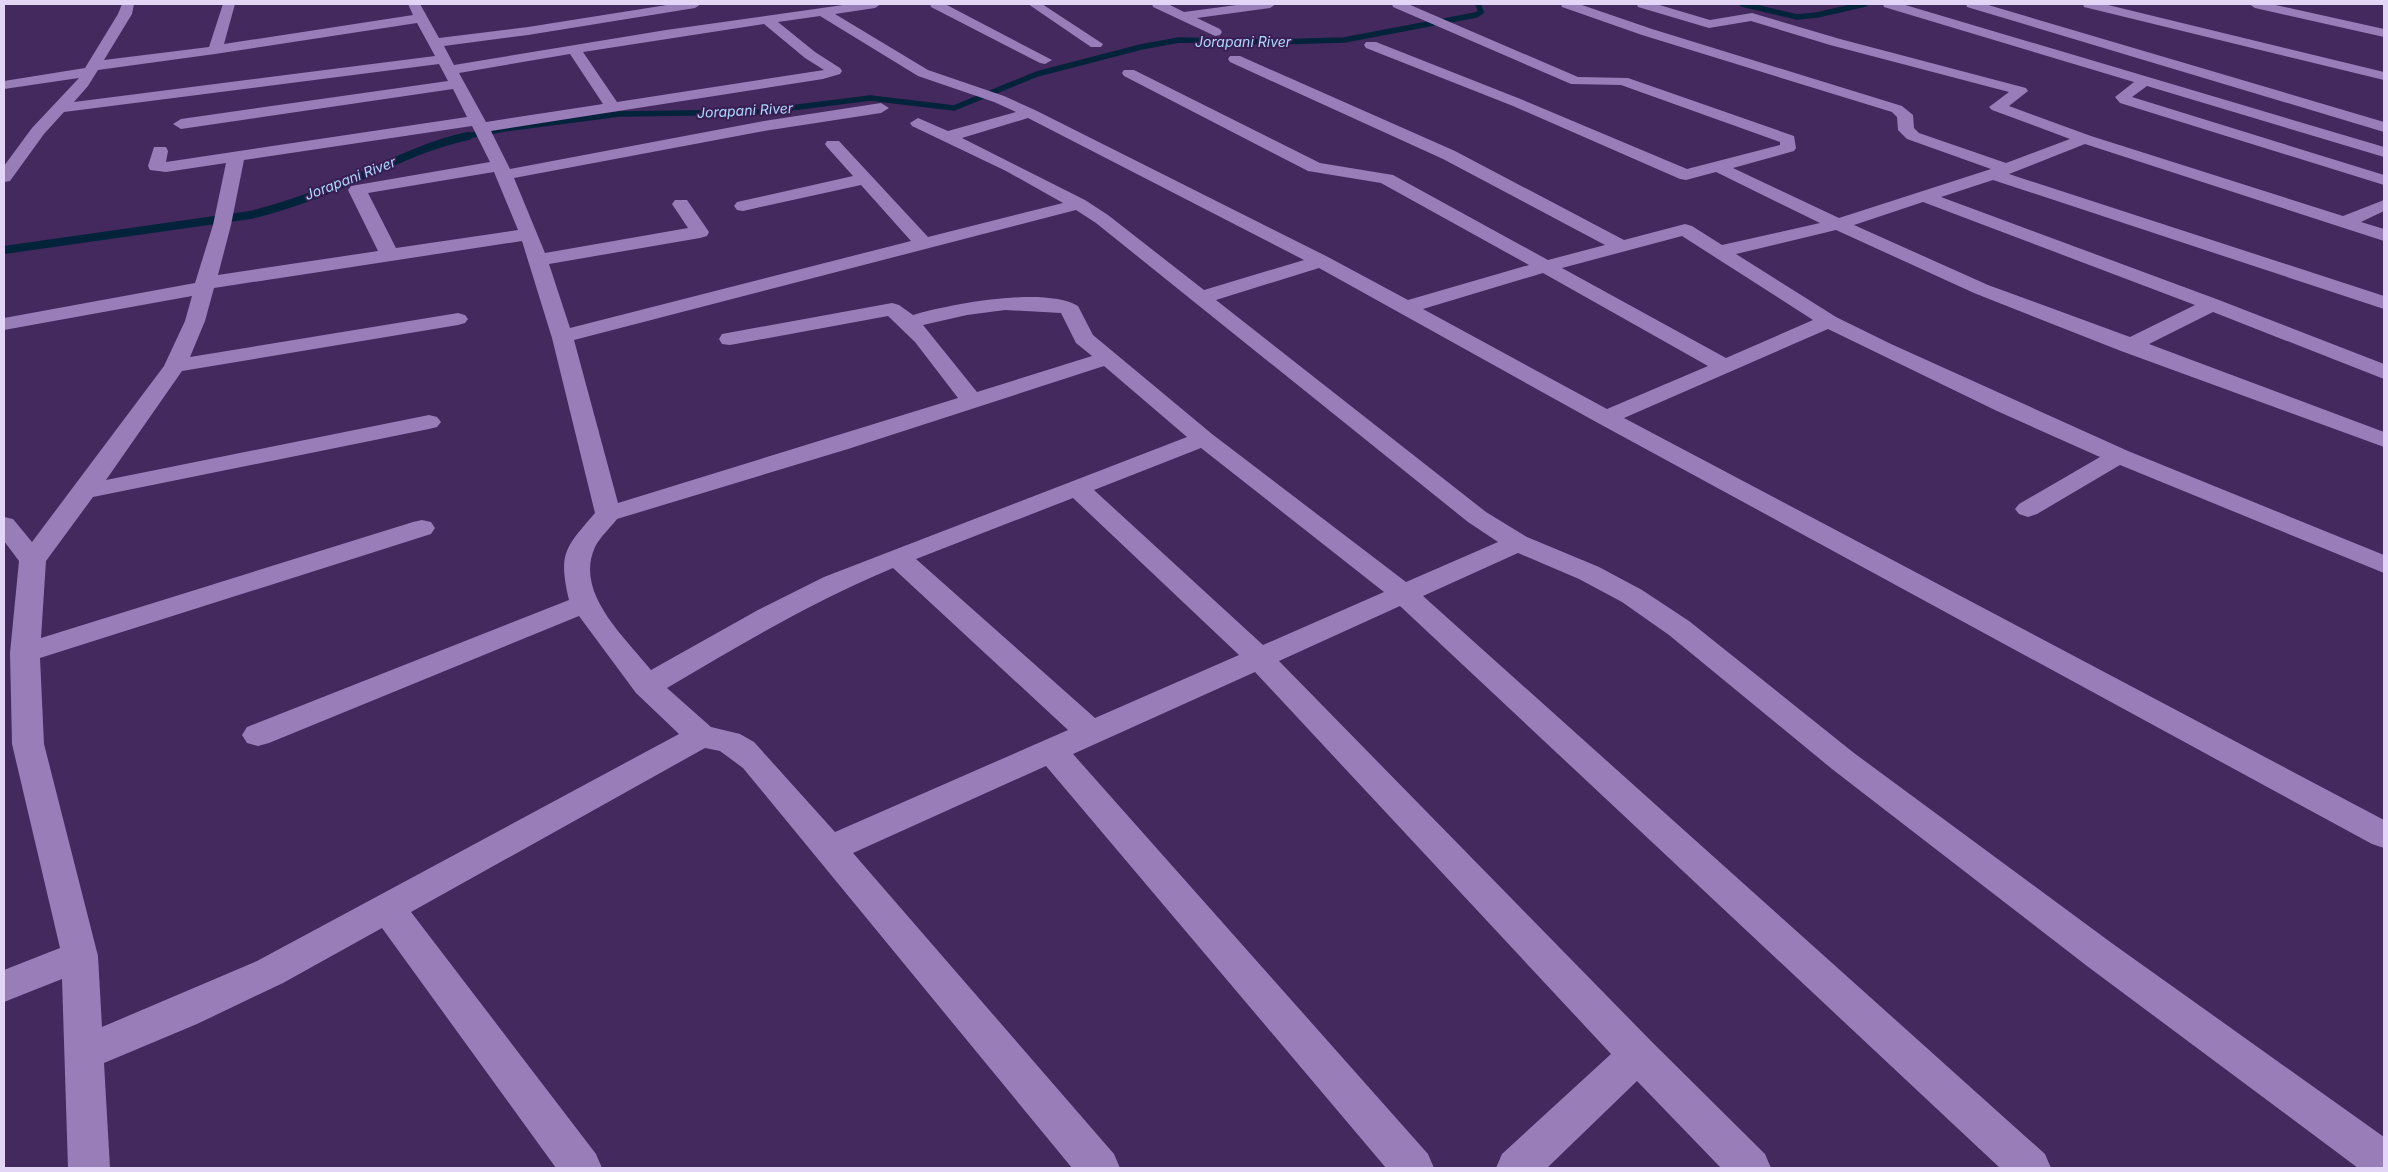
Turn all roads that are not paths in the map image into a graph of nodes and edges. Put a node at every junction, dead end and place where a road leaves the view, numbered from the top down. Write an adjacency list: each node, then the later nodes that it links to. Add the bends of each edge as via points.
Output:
1 (128, 4): 36 (street)
2 (229, 4): 31 (street)
3 (414, 4): 22 (street)
4 (695, 4): 27 (street)
5 (875, 4): 18 (street)
6 (936, 4): 33 (street)
7 (1034, 4): 28 (street)
8 (1158, 4): 20 (street)
9 (1270, 4): 20 (street)
10 (1398, 4): 57 (street, via 1576,81 1623,81 1788,139 1788,148)
11 (1567, 4): 58 (street, via 1890,107 1905,115 1906,130 1913,136)
12 (1643, 4): 21 (street, via 1709,24)
13 (1889, 4): 40 (street)
14 (1972, 4): 49 (street)
15 (2089, 4): 37 (street)
16 (2255, 4): 26 (street)
17 (1731, 8): 21 (street)
18 (823, 12): 23 (street); 46 (street, via 923,73)
19 (725, 14): 24 (street)
20 (1183, 16): 25 (street)
21 (1752, 17): 51 (street, via 2022,91 1997,107)
22 (421, 18): 27 (street); 31 (street)
23 (767, 20): 24 (street); 43 (street, via 810,56 836,71)
24 (738, 24): 30 (street)
25 (1215, 32)
26 (2384, 33)
27 (435, 44): 35 (street)
28 (1096, 44)
29 (1370, 44): 57 (street, via 1686,175)
30 (574, 48): 35 (street); 43 (street)
31 (215, 50): 36 (street)
32 (1235, 59): 71 (street, via 1449,155)
33 (1045, 60)
34 (2384, 60): 37 (street)
35 (447, 64): 41 (street); 44 (street)
36 (91, 69): 42 (street); 44 (street)
37 (2364, 71): 39 (street)
38 (1129, 73): 76 (street, via 1314,167 1387,179)
39 (2384, 76)
40 (2144, 81): 55 (street); 61 (street, via 2123,97 2125,100)
41 (458, 84): 48 (street); 52 (street)
42 (4, 85)
43 (613, 107): 52 (street)
44 (60, 108): 59 (street, via 38,131)
45 (881, 108): 52 (street, via 746,129)
46 (1030, 113): 50 (street); 75 (street)
47 (918, 123): 50 (street)
48 (181, 124)
49 (2384, 127)
50 (946, 137): 64 (street, via 1000,161)
51 (2085, 139): 58 (street); 67 (street)
52 (488, 143): 56 (street); 72 (street); 74 (street, via 357,190)
53 (833, 144): 60 (street)
54 (160, 151): 56 (street, via 156,164 159,167)
55 (2384, 152)
56 (236, 157): 77 (street)
57 (1718, 167): 68 (street)
58 (1999, 171): 62 (street); 79 (street)
59 (4, 177)
60 (864, 179): 66 (street); 70 (street)
61 (2384, 180)
62 (1925, 197): 68 (street); 80 (street)
63 (681, 204): 72 (street, via 700,232)
64 (1079, 204): 70 (street); 78 (street)
65 (2384, 205): 67 (street)
66 (743, 206)
67 (2345, 222): 69 (street)
68 (1839, 224): 73 (street); 88 (street, via 1981,289)
69 (2384, 236)
70 (924, 244): 86 (street)
71 (1621, 246): 73 (street, via 1686,230); 76 (street)
72 (533, 247): 74 (street); 86 (street)
73 (1722, 251): 83 (street)
74 (390, 255): 77 (street)
75 (1322, 261): 78 (street); 81 (street)
76 (1544, 266): 81 (street); 91 (street)
77 (204, 286): 85 (street); 90 (street, via 195,321)
78 (1201, 298): 105 (street, via 1477,517)
79 (2384, 303)
80 (2212, 304): 88 (street); 92 (street)
81 (1406, 307): 94 (street)
82 (458, 319): 90 (street)
83 (1829, 322): 91 (street); 98 (street)
84 (908, 323): 87 (street, via 892,309 880,310); 89 (street, via 968,306 1066,307 1071,310 1084,338); 93 (street)
85 (4, 324)
86 (563, 336): 102 (street)
87 (730, 339)
88 (2129, 346): 97 (street)
89 (1107, 358): 93 (street); 96 (street)
90 (176, 366): 100 (street)
91 (1725, 366): 94 (street)
92 (2384, 372)
93 (973, 402): 102 (street)
94 (1606, 418): 118 (street)
95 (429, 422): 100 (street)
96 (1204, 439): 99 (street); 109 (street)
97 (2384, 440)
98 (2119, 456): 101 (street); 108 (street)
99 (1078, 489): 106 (street); 112 (street)
100 (82, 492): 107 (street)
101 (2028, 509)
102 (608, 514): 110 (street, via 584,542 578,556 576,572)
103 (4, 525): 107 (street)
104 (422, 528): 111 (street)
105 (1518, 543): 109 (street); 125 (street, via 1589,573 1632,596 1679,628 1842,761 2100,955)
106 (896, 557): 113 (street, via 768,616); 114 (street)
107 (33, 560): 111 (street)
108 (2384, 565)
109 (1405, 595): 112 (street); 132 (street)
110 (584, 604): 113 (street); 115 (street)
111 (25, 653): 121 (street, via 28,744)
112 (1259, 658): 114 (street); 124 (street)
113 (647, 686): 116 (street)
114 (1090, 732): 117 (street)
115 (258, 734)
116 (702, 736): 119 (street, via 716,738 743,750); 120 (street)
117 (1051, 750): 119 (street); 129 (street)
118 (2384, 836)
119 (830, 849): 128 (street)
120 (387, 908): 123 (street, via 270,972); 127 (street)
121 (80, 956): 122 (street); 123 (street)
122 (4, 986)
123 (84, 1052): 126 (street)
124 (1638, 1055): 130 (street); 131 (street)
125 (2384, 1162)
126 (89, 1168)
127 (581, 1168)
128 (1099, 1168)
129 (1414, 1168)
130 (1517, 1168)
131 (1750, 1168)
132 (2030, 1168)

